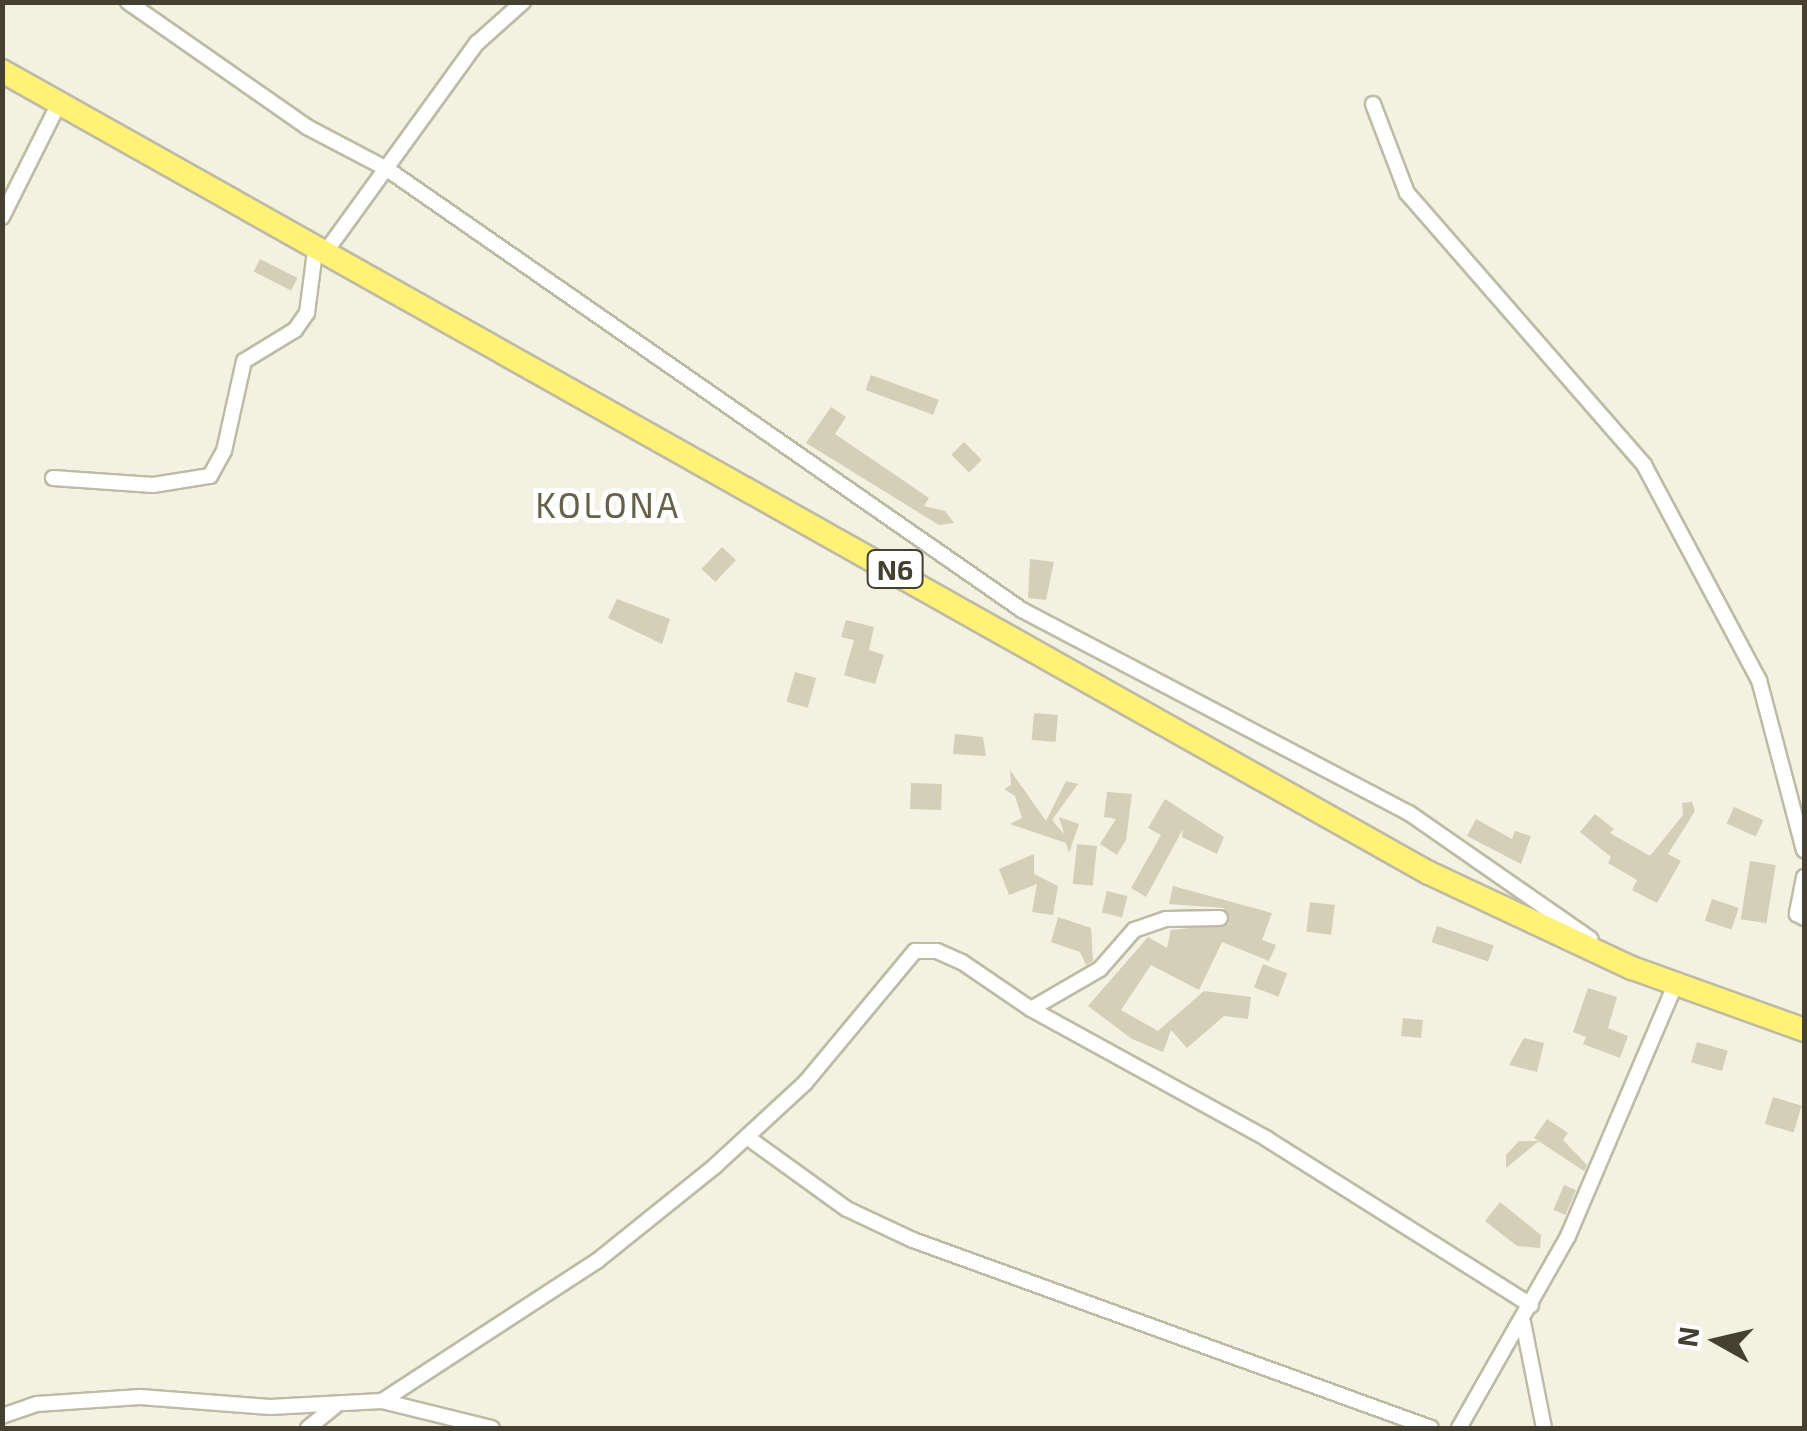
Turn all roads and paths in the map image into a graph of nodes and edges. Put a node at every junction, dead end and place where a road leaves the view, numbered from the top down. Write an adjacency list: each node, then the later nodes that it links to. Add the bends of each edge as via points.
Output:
1 (128, 2): 6 (street, via 307,127)
2 (523, 2): 6 (street, via 477,43)
3 (2, 71): 4 (highway, N6)
4 (59, 103): 7 (street); 8 (highway, N6)
5 (1373, 104): 10 (street, via 1407,193 1644,465 1760,680)
6 (387, 169): 8 (street); 14 (street, via 1022,610 1409,812)
7 (2, 217)
8 (322, 247): 9 (street, via 307,313 295,330 244,361 224,451 210,476 153,485); 14 (highway, N6, via 1429,873)
9 (53, 478)
10 (1804, 850)
11 (1804, 877): 13 (street, via 1797,914)
12 (1220, 918): 16 (street, via 1166,919 1134,930 1100,969)
13 (1804, 918)
14 (1632, 968): 15 (highway, N6)
15 (1675, 985): 17 (highway, N6); 19 (street)
16 (1031, 1010): 18 (street, via 962,962 938,951 916,951 805,1083); 19 (street, via 1267,1139)
17 (1804, 1030)
18 (747, 1138): 21 (street, via 597,1262); 26 (street, via 846,1209 913,1240)
19 (1532, 1305): 20 (street)
20 (1523, 1322): 27 (street); 28 (street)
21 (382, 1401): 22 (street); 25 (street)
22 (336, 1406): 23 (street, via 140,1397 37,1404); 24 (street)
23 (2, 1416)
24 (308, 1428)
25 (492, 1428)
26 (1430, 1428)
27 (1459, 1428)
28 (1544, 1428)

